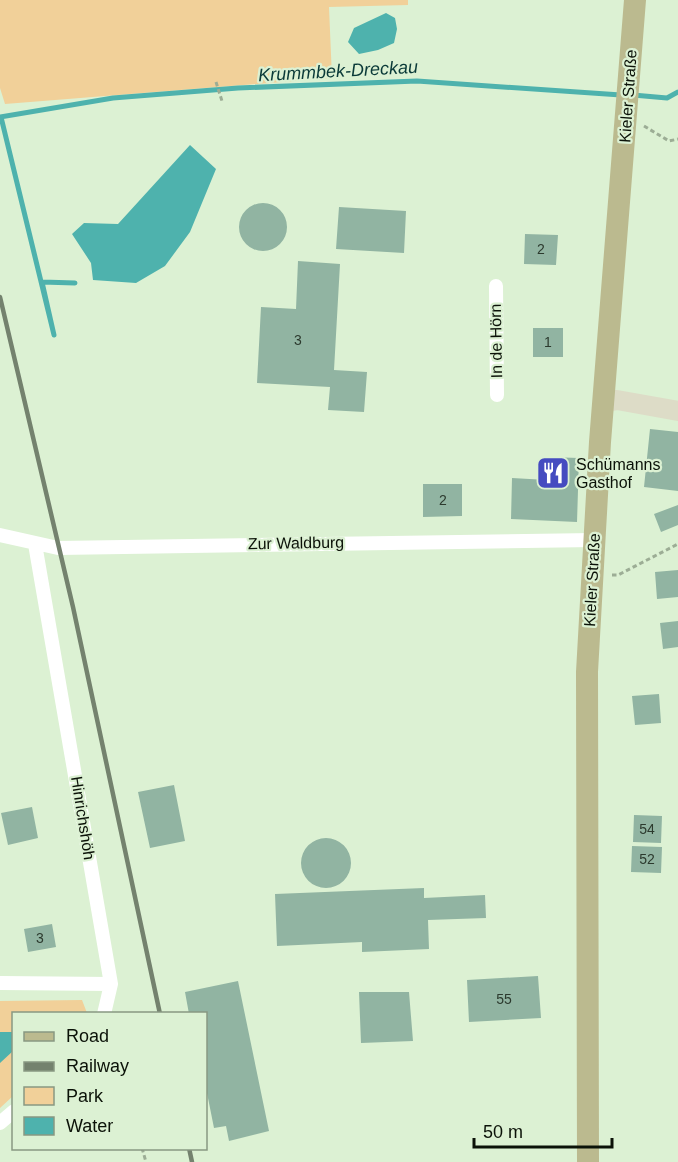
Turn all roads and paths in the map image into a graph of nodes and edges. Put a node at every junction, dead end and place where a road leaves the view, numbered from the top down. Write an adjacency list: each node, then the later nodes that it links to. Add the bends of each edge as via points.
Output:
1 (635, 0): 4 (main road, Kieler Straße)
2 (216, 82): 3 (path)
3 (222, 101)
4 (626, 117): 5 (path, via 669,141); 8 (main road, Kieler Straße)
5 (678, 139)
6 (495, 286): 7 (street, In de Hörn)
7 (497, 395)
8 (604, 402): 9 (street, via 617,400); 11 (main road, Kieler Straße)
9 (678, 411)
10 (0, 535): 12 (street, Zur Waldburg)
11 (594, 540): 12 (street, Zur Waldburg, via 58,548); 14 (main road, Kieler Straße)
12 (35, 544): 16 (street, Hinrichshöh)
13 (678, 544): 14 (path, via 618,575)
14 (592, 574): 20 (main road, Kieler Straße, via 587,672)
15 (0, 983): 16 (street)
16 (111, 984): 17 (street)
17 (104, 1012)
18 (12, 1113): 19 (street)
19 (0, 1123)
20 (588, 1162)

